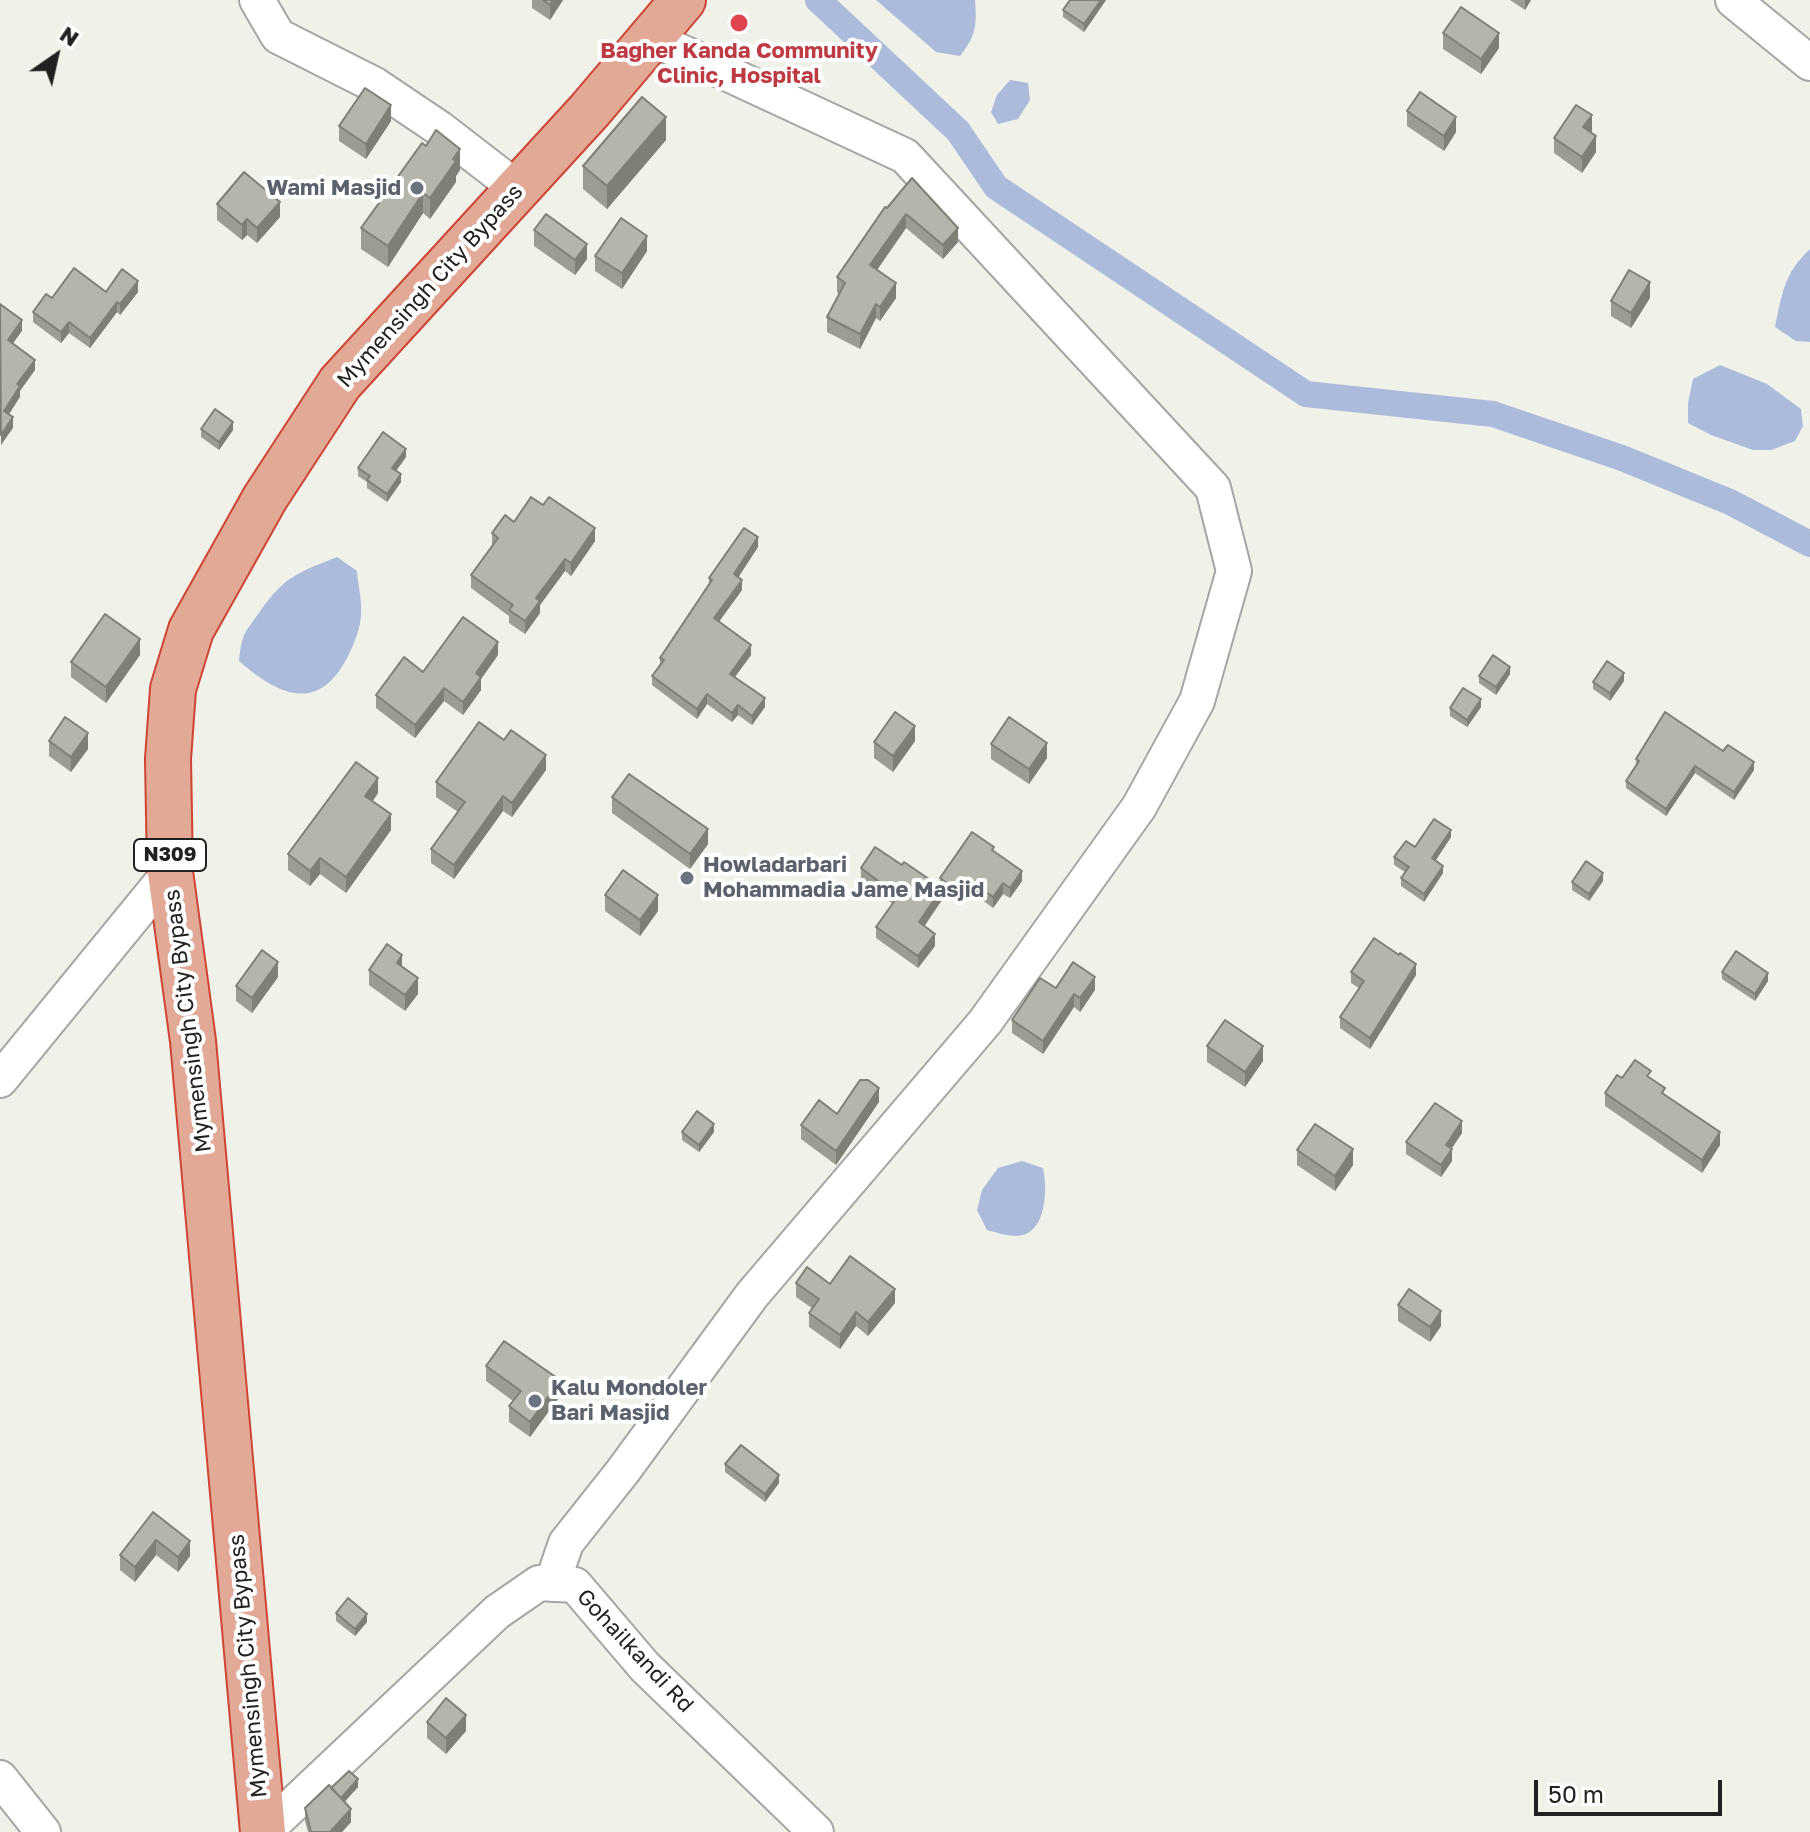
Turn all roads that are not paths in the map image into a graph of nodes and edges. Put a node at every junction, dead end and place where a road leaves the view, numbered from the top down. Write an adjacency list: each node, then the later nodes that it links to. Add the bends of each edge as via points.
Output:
1 (257, 0): 6 (street, via 278,36 375,85)
2 (683, 0): 4 (highway, Mymensingh City Bypass)
3 (1733, 0): 5 (street)
4 (651, 38): 6 (highway, Mymensingh City Bypass / N309); 9 (street, via 905,156 1213,488 1234,571 1197,701 1139,807 985,1022 752,1295 566,1543)
5 (1810, 63)
6 (518, 189): 7 (highway, Mymensingh City Bypass / N309, via 340,383 265,498 191,630 173,689)
7 (170, 872): 8 (street); 12 (highway, Mymensingh City Bypass / N309, via 193,1041)
8 (0, 1080)
9 (552, 1584): 12 (street, Gohailkandi Rd, via 539,1583 497,1612); 13 (street, Gohailkandi Rd, via 575,1585 645,1667)
10 (0, 1778): 11 (street)
11 (43, 1832)
12 (263, 1832)
13 (816, 1832)

